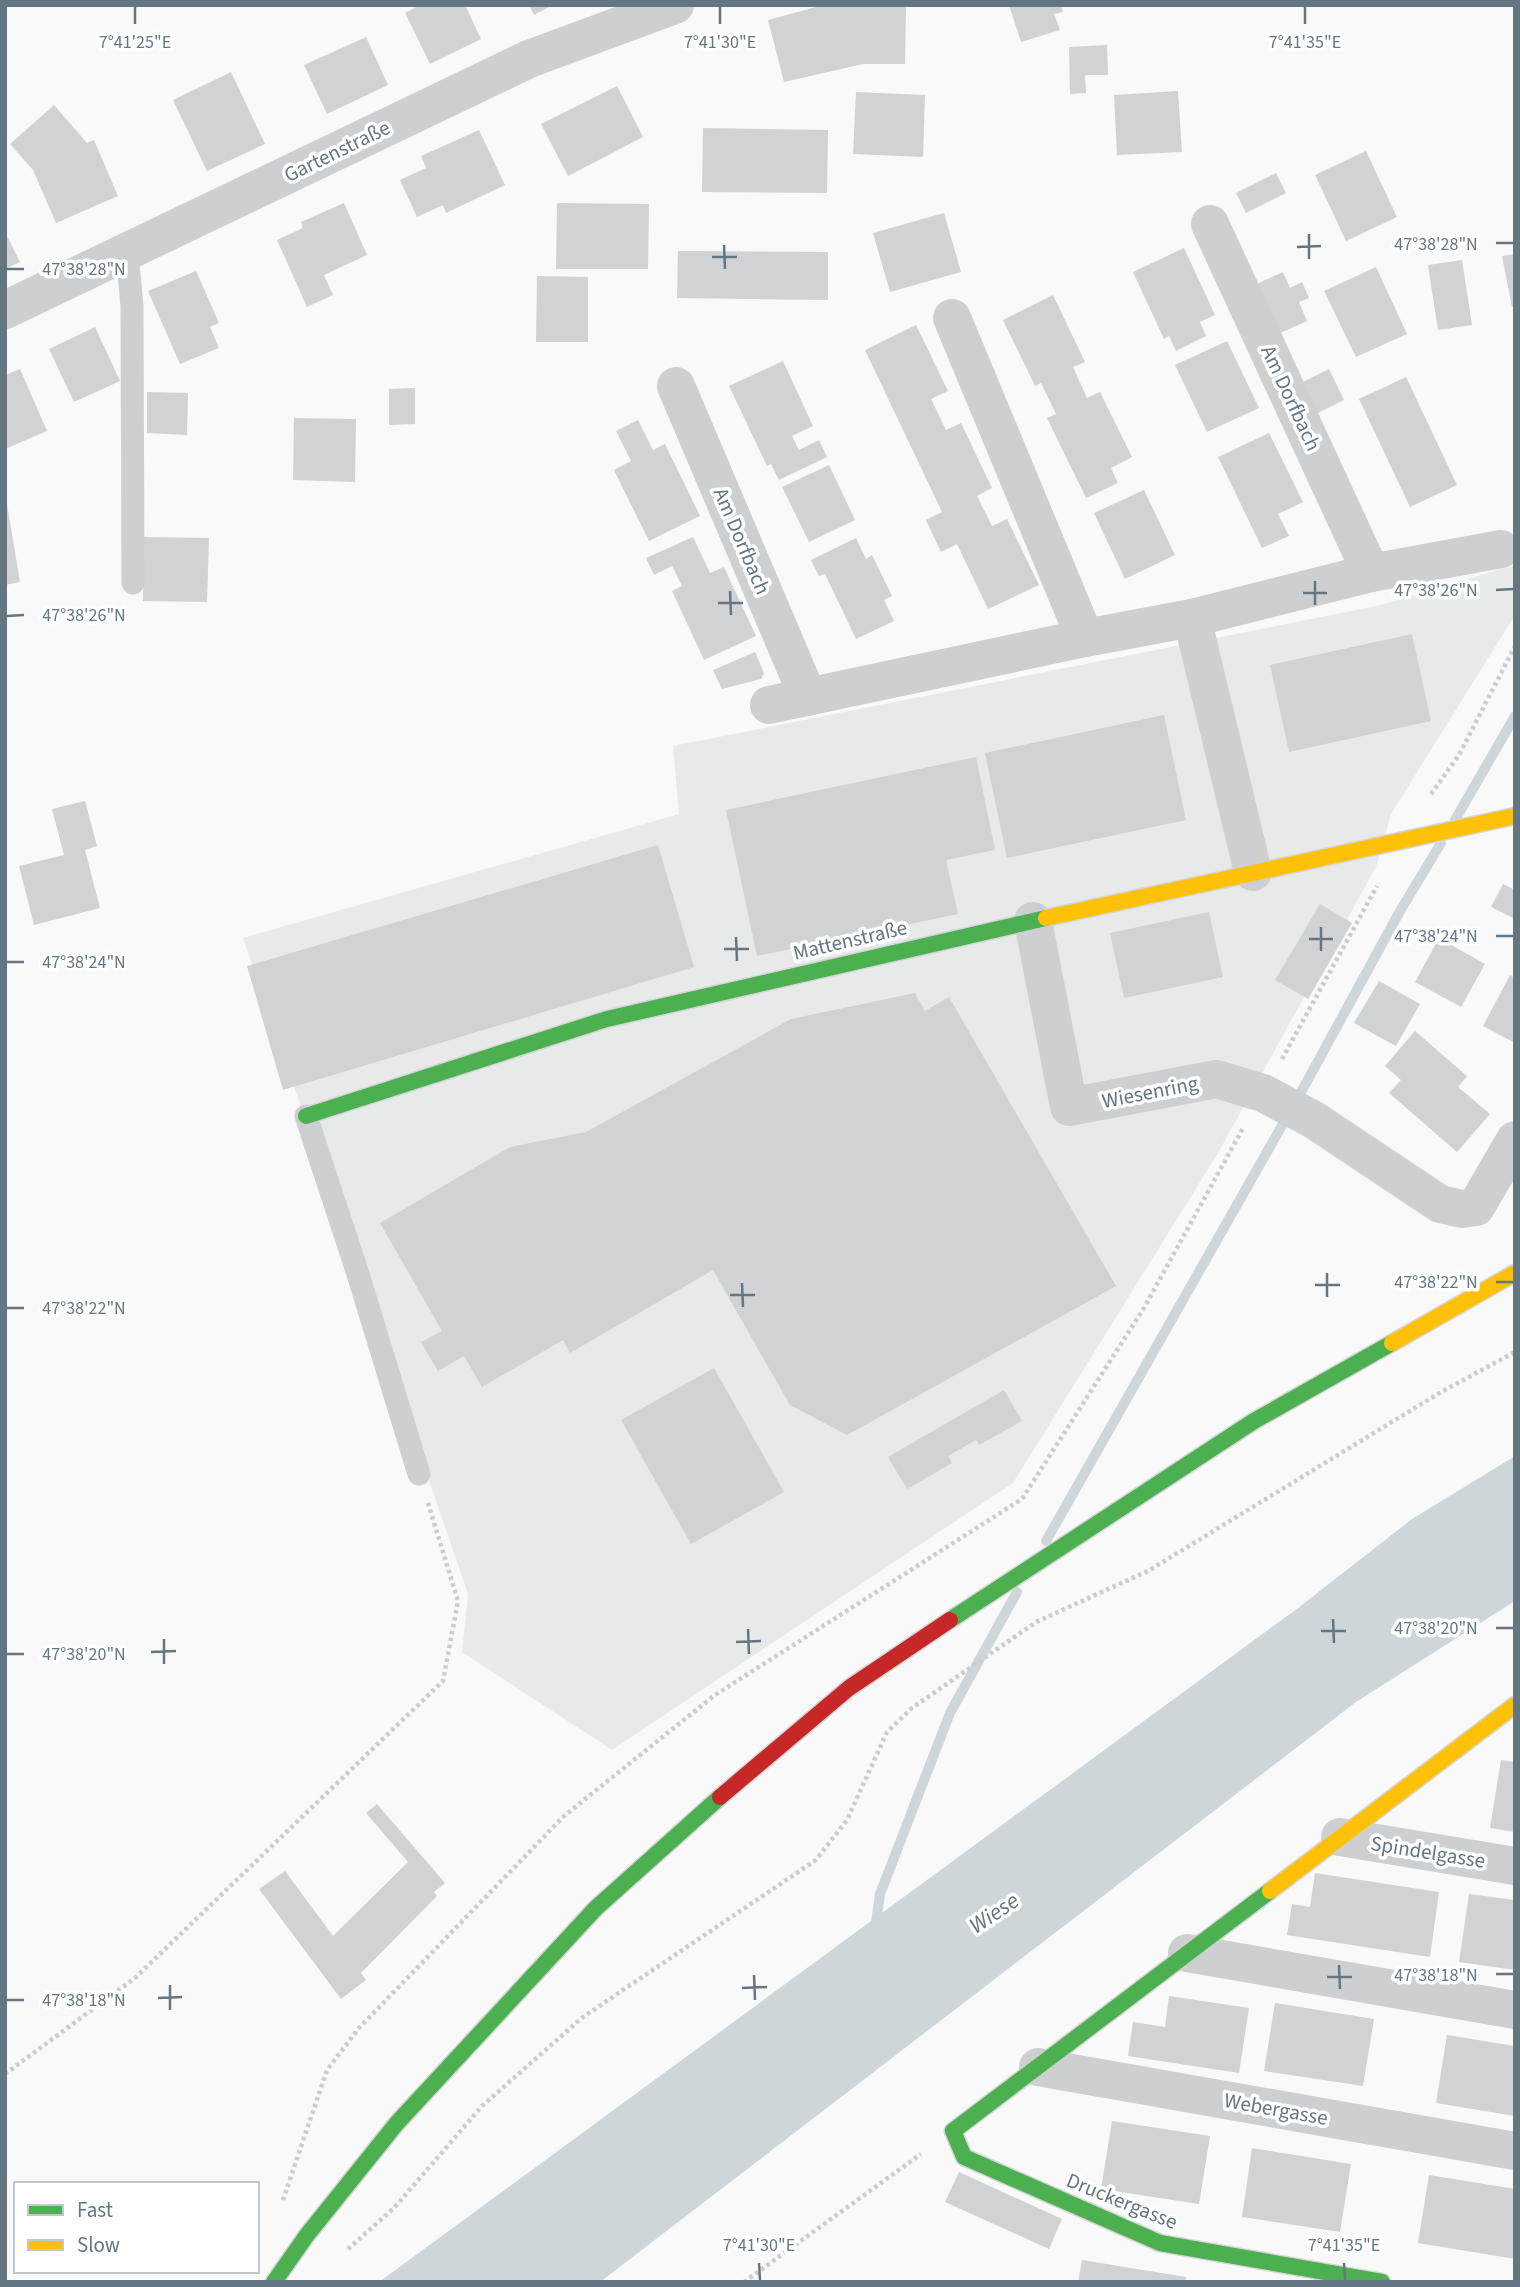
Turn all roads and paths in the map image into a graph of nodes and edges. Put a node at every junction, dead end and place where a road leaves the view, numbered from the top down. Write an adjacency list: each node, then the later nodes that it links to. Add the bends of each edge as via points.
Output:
1 (675, 5): 3 (street, Gartenstraße, via 528,59)
2 (1210, 223): 8 (street, Am Dorfbach)
3 (127, 252): 4 (street, Gartenstraße); 9 (lane, via 132,306)
4 (5, 310)
5 (952, 318): 11 (street)
6 (676, 386): 13 (street, Am Dorfbach)
7 (1501, 549): 8 (street)
8 (1371, 573): 10 (street)
9 (132, 583)
10 (1192, 618): 11 (street); 17 (street)
11 (1085, 638): 13 (street)
12 (1515, 646): 16 (path, via 1459,755)
13 (808, 697): 14 (street)
14 (769, 705)
15 (1515, 816): 16 (street)
16 (1406, 839): 17 (street, Mattenstraße); 19 (path)
17 (1253, 872): 18 (street, Mattenstraße)
18 (1033, 921): 19 (street, Wiesenring, via 1069,1107 1216,1079); 20 (street, Mattenstraße, via 607,1019)
19 (1269, 1096): 21 (street, Wiesenring, via 1314,1120 1440,1204 1462,1209 1476,1207); 34 (path, via 1144,1308 1022,1499 715,1695 564,1816 359,2028 327,2070)
20 (306, 1116): 24 (lane)
21 (1515, 1140)
22 (1515, 1273): 36 (street, via 1254,1420 849,1688 596,1908 397,2123)
23 (1515, 1352): 35 (path, via 1147,1571 1036,1622 912,1708 887,1732 846,1820 817,1860 583,2017 482,2106 394,2208)
24 (419, 1474): 31 (path, via 458,1601 443,1681 135,1979)
25 (1509, 1715): 26 (street)
26 (1340, 1837): 27 (street, Spindelgasse); 28 (street)
27 (1515, 1866)
28 (1187, 1953): 29 (street); 30 (street)
29 (1515, 2010)
30 (1038, 2067): 32 (street); 33 (street, Webergasse)
31 (5, 2074)
32 (953, 2131): 37 (path); 38 (street, Druckergasse, via 964,2157 1160,2243)
33 (1515, 2151)
34 (279, 2209)
35 (346, 2251)
36 (274, 2282)
37 (744, 2282)
38 (1382, 2282)

